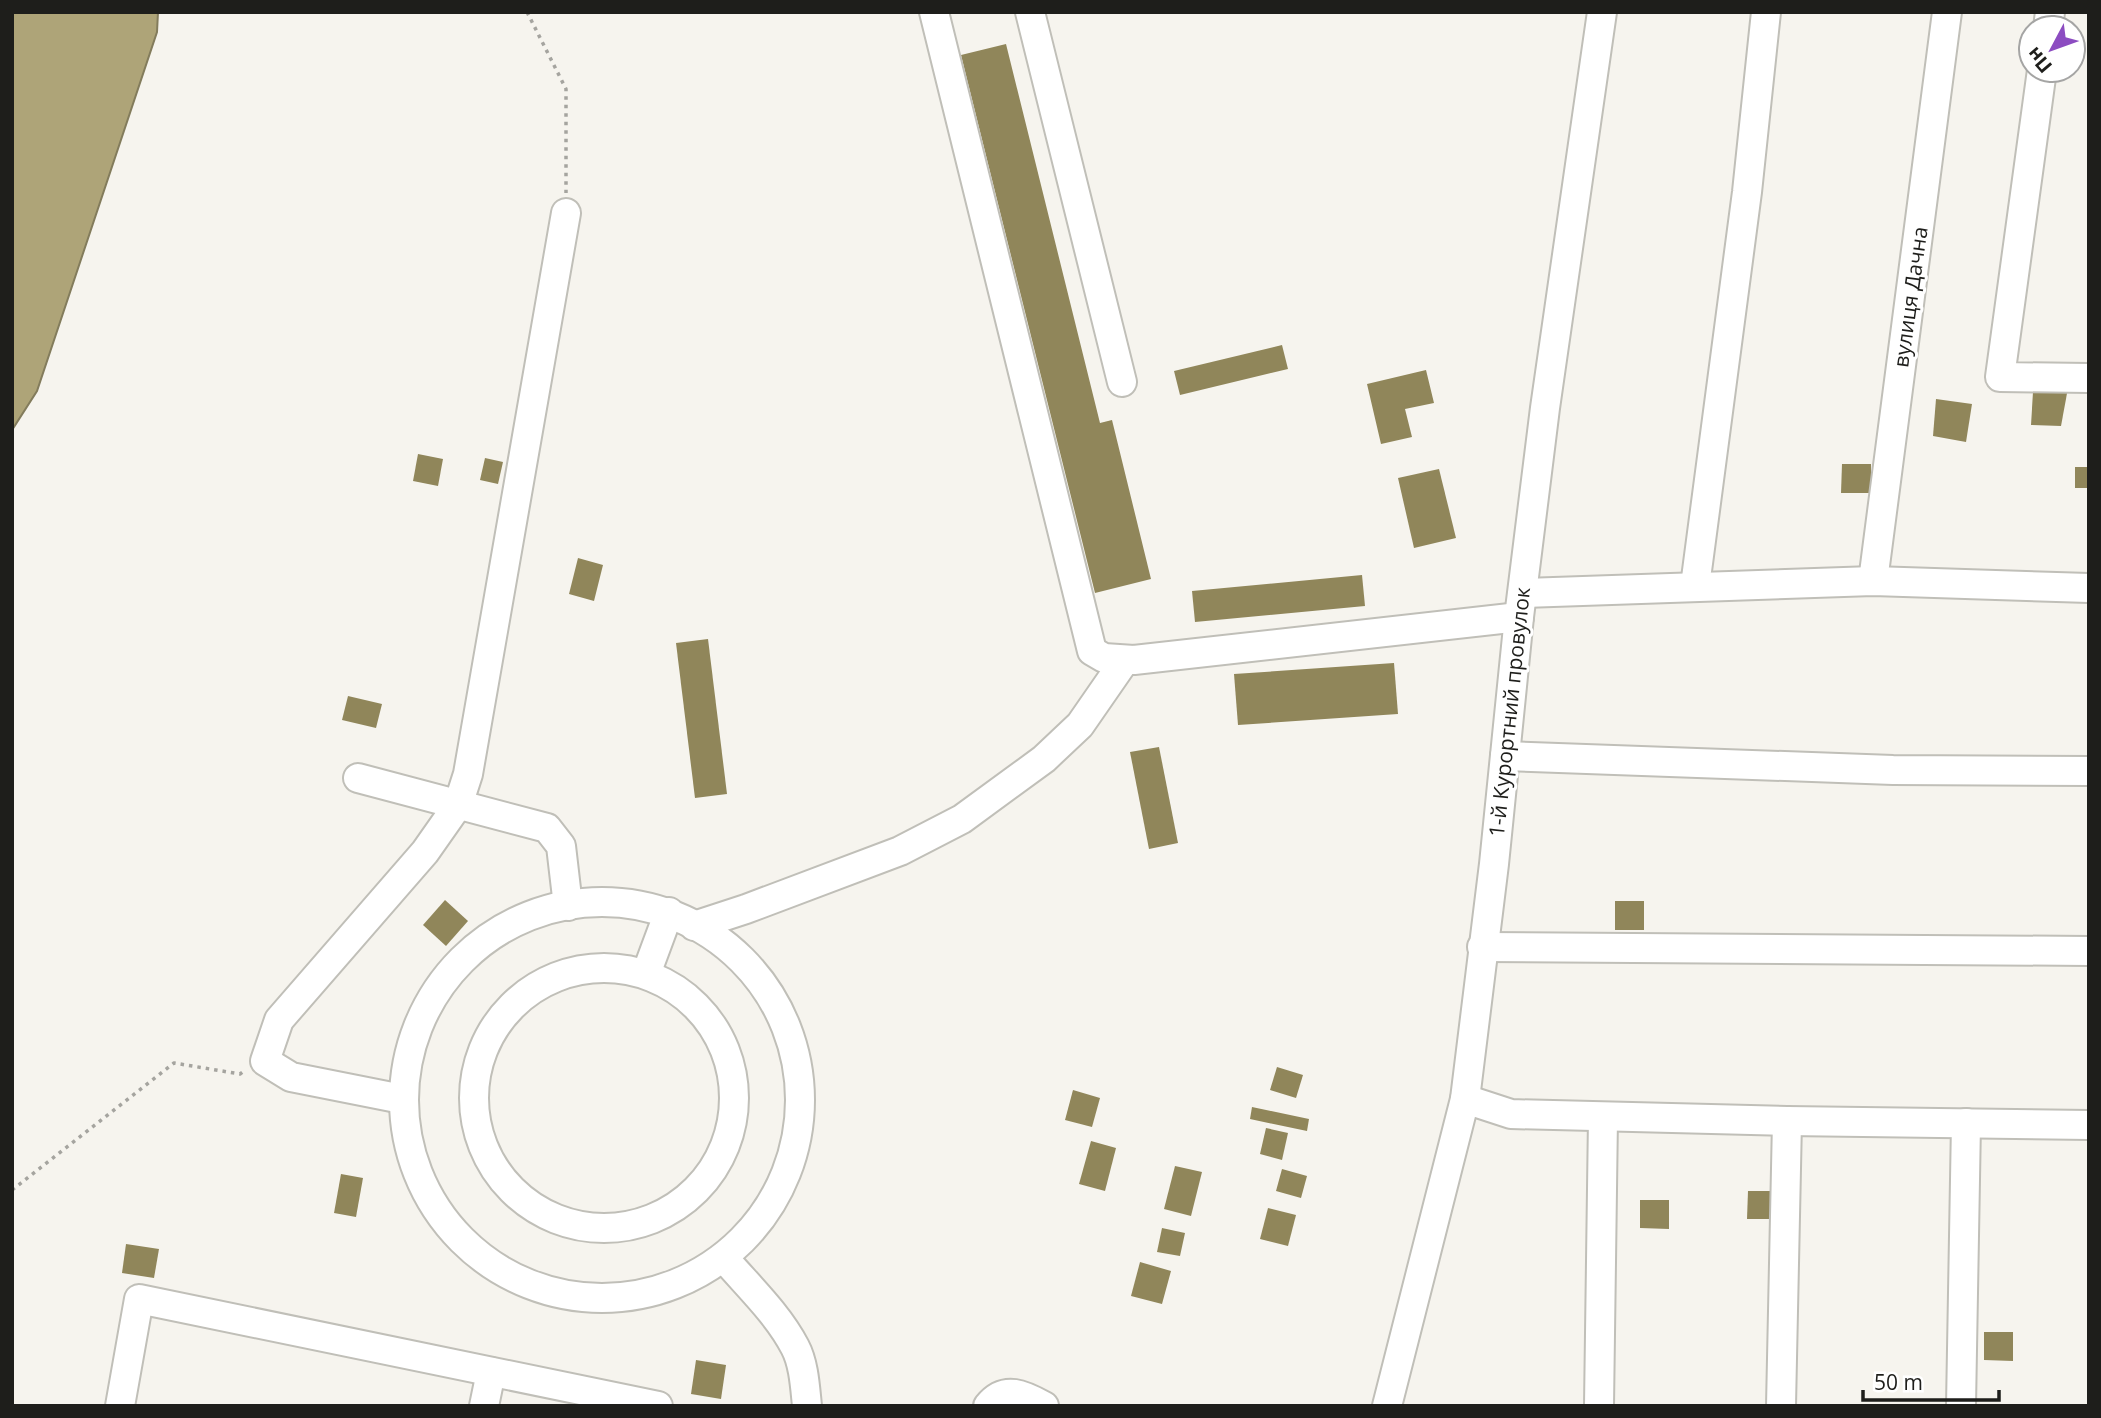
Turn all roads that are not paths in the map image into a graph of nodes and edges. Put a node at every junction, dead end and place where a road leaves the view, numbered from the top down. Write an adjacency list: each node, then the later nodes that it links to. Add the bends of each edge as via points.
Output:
1 (934, 12): 14 (street, via 1092,651 1104,658)
2 (1030, 12): 9 (street)
3 (1602, 12): 13 (street, 1-й Курортний провулок)
4 (1766, 12): 11 (street)
5 (1947, 12): 10 (street, вулиця Дачна)
6 (2040, 84): 8 (street, via 2000,377)
7 (566, 213): 18 (street, via 468,774)
8 (2089, 378)
9 (1122, 382)
10 (1873, 581): 11 (street); 12 (street)
11 (1695, 586): 13 (street)
12 (2089, 588)
13 (1521, 605): 14 (street); 15 (street, 1-й Курортний провулок)
14 (1125, 660): 21 (street, via 1080,725 1044,759 962,819 900,851)
15 (1505, 756): 16 (street); 22 (street, 1-й Курортний провулок)
16 (2089, 771)
17 (358, 778): 18 (street)
18 (458, 804): 19 (street, via 547,828 561,846); 25 (street, via 425,852 279,1020 265,1061 291,1077)
19 (568, 906): 20 (street, via 607,901); 25 (street, via 544,909 487,937 442,981 413,1037)
20 (669, 912): 21 (street); 24 (street)
21 (694, 926): 31 (street, via 722,941 765,985 792,1039 801,1100 792,1160 766,1214)
22 (1482, 947): 23 (street); 26 (street, 1-й Курортний провулок)
23 (2089, 951)
24 (646, 974): 24 (street, via 604,967 561,974 523,994 494,1026 477,1066 474,1108 484,1150 508,1186 542,1213 583,1227 626,1227 667,1213 701,1187 724,1150 734,1109 731,1066 713,1026 691,1002)
25 (402, 1099): 31 (street, via 412,1162 442,1218 487,1262 521,1279 544,1290 606,1299 668,1288)
26 (1465, 1099): 27 (street, via 1511,1114); 39 (street, 1-й Курортний провулок)
27 (1603, 1117): 28 (street); 40 (street)
28 (1787, 1121): 29 (street); 41 (street)
29 (1966, 1123): 30 (street); 42 (street)
30 (2089, 1125)
31 (724, 1258): 36 (street, via 797,1350)
32 (491, 1372): 33 (street, via 139,1299); 34 (street); 35 (street)
33 (120, 1406)
34 (484, 1406)
35 (658, 1406)
36 (807, 1406)
37 (988, 1406): 38 (street, via 1010,1393)
38 (1044, 1406)
39 (1387, 1406)
40 (1599, 1406)
41 (1782, 1406)
42 (1961, 1406)

